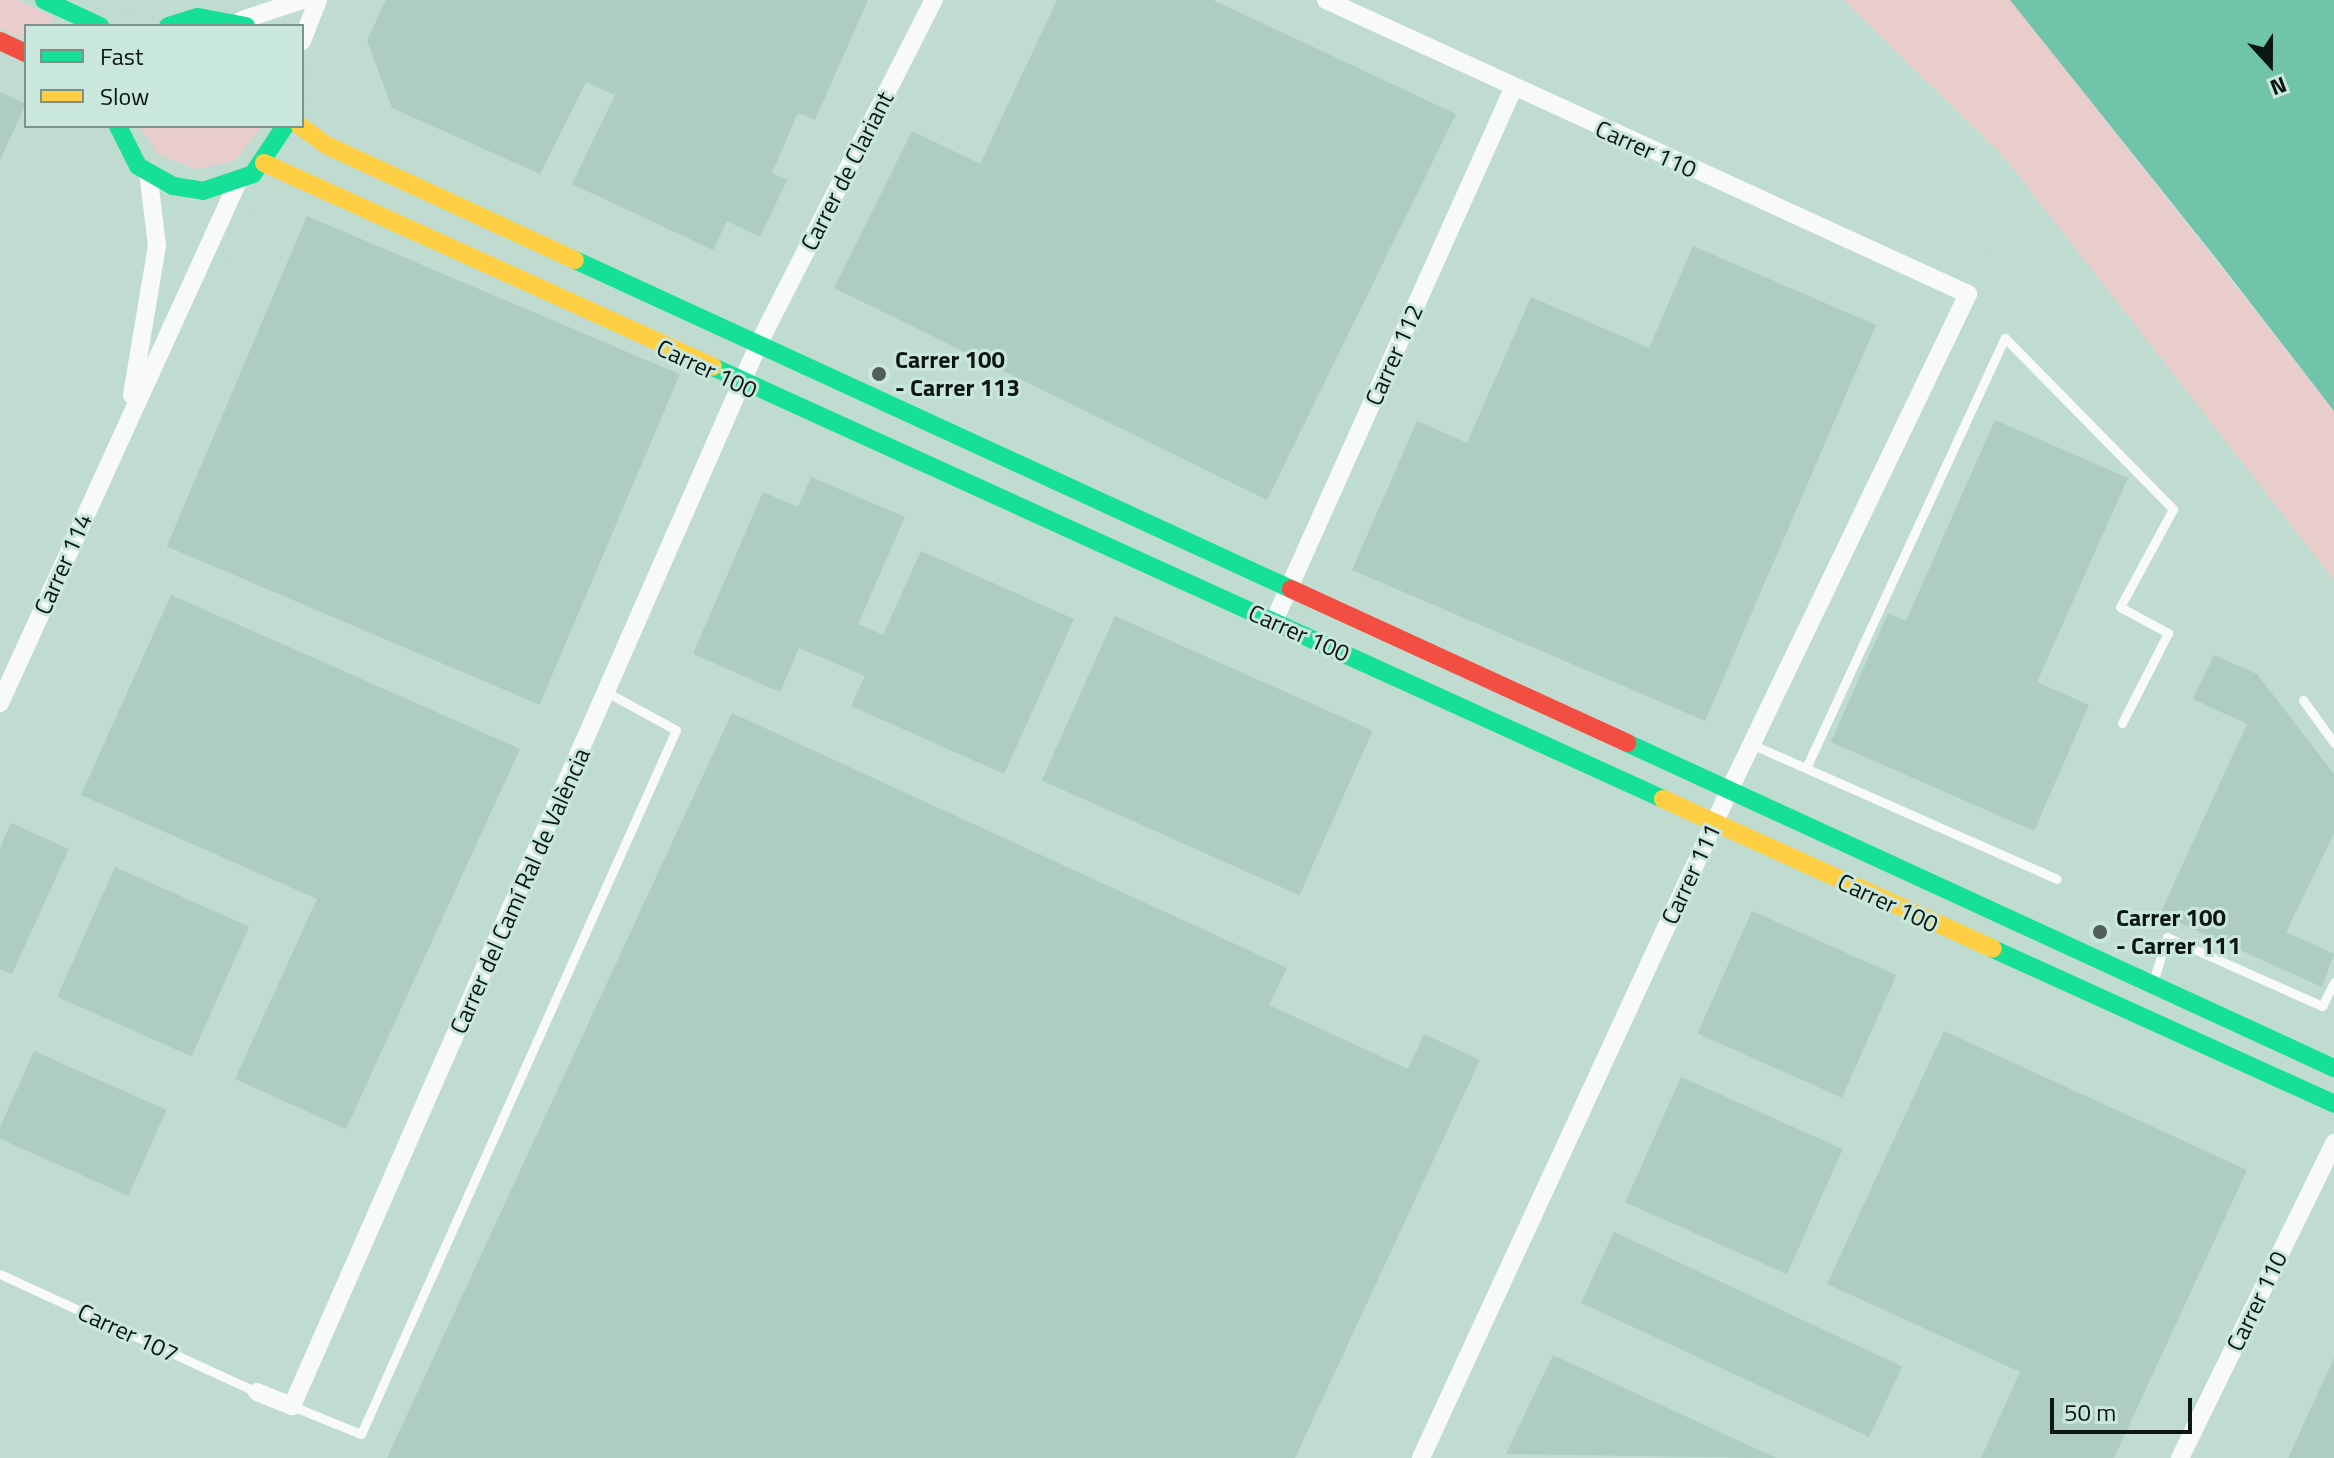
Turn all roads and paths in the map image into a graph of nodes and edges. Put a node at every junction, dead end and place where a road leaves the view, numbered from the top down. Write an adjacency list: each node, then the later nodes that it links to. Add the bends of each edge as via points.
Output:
1 (44, 0): 7 (street)
2 (302, 0): 8 (street)
3 (318, 0): 10 (street)
4 (934, 0): 28 (street, Carrer de Clariant)
5 (1326, 0): 13 (street, Carrer 110)
6 (162, 8): 7 (path)
7 (103, 18)
8 (244, 23): 9 (street, via 198,17)
9 (175, 24)
10 (304, 36)
11 (0, 41): 12 (street)
12 (24, 52)
13 (1513, 89): 27 (street, Carrer 110); 31 (street, Carrer 112)
14 (119, 128): 18 (street, via 126,150)
15 (284, 128): 17 (street)
16 (303, 128): 28 (street, Carrer 100, via 326,145)
17 (264, 163): 19 (street); 29 (street, Carrer 100)
18 (148, 172): 19 (street, via 173,186); 30 (street, Carrer 114, via 157,246)
19 (234, 189): 30 (street, Carrer 114)
20 (265, 191): 26 (path, via 232,260)
21 (2001, 227): 27 (path)
22 (167, 237): 23 (path)
23 (198, 244)
24 (167, 246): 25 (path)
25 (180, 249)
26 (218, 253)
27 (1968, 294): 38 (street, Carrer 111)
28 (760, 341): 29 (street, Carrer del Camí Ral de València); 31 (street, Carrer 100)
29 (745, 387): 32 (street, Carrer 100); 33 (street, Carrer del Camí Ral de València)
30 (126, 425): 35 (street, Carrer 114)
31 (1291, 585): 32 (street, Carrer 112); 40 (street, Carrer 100)
32 (1274, 621): 41 (street, Carrer 100)
33 (608, 693): 50 (street, Carrer del Camí Ral de València); 50 (lane, via 676,730 361,1434)
34 (2303, 700): 37 (lane)
35 (0, 703)
36 (2122, 723): 39 (lane, via 2168,633 2120,607 2173,509 2005,338)
37 (2334, 743)
38 (1751, 744): 39 (lane); 40 (street, Carrer 111)
39 (1806, 768): 42 (lane)
40 (1731, 787): 41 (street, Carrer 111); 43 (street, Carrer 100)
41 (1715, 822): 46 (street, Carrer 100); 51 (street, Carrer 111)
42 (2057, 879)
43 (2153, 982): 44 (lane, via 2167,937 2322,1006); 45 (street, Carrer 100)
44 (2334, 982)
45 (2334, 1068)
46 (2334, 1104)
47 (2334, 1143): 52 (street, Carrer 110)
48 (0, 1274): 49 (lane, Carrer 107)
49 (257, 1392): 50 (street)
50 (292, 1406)
51 (1421, 1458)
52 (2180, 1458)

